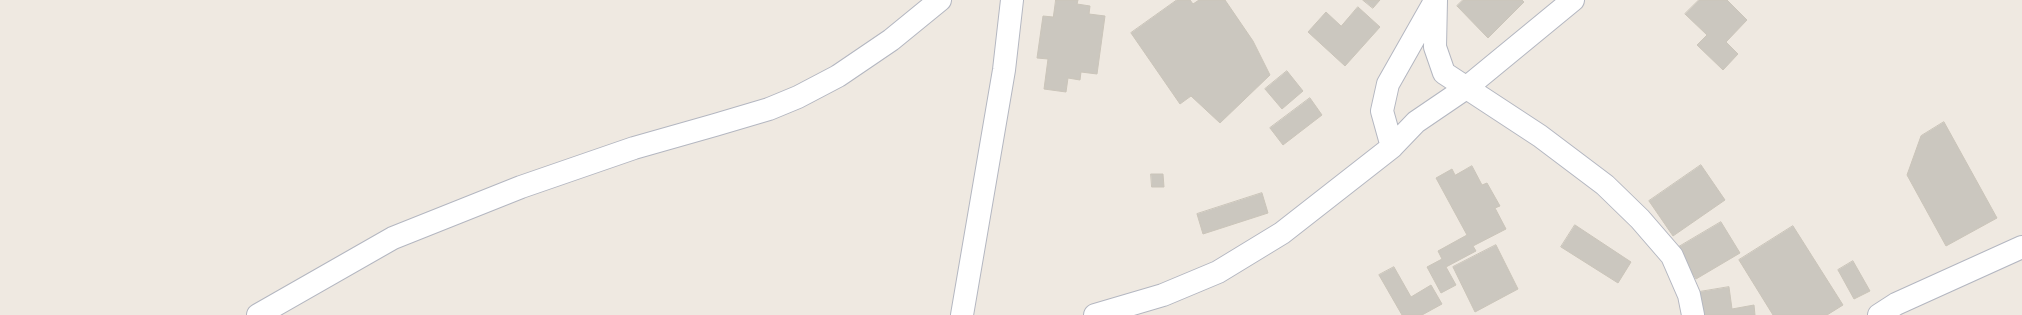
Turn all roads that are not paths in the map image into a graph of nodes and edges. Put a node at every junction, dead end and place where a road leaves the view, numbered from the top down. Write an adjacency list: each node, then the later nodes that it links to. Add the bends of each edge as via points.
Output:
1 (940, 0): 8 (street, via 890,40 843,72 798,97 769,109 634,148 536,182 393,238)
2 (1012, 0): 9 (street, via 1004,70)
3 (1436, 0): 5 (street, via 1435,47 1444,73); 6 (street, via 1388,84 1382,111)
4 (1573, 0): 5 (street)
5 (1466, 88): 6 (street, via 1416,122); 11 (street, via 1540,136 1605,185 1640,219 1672,256 1689,295)
6 (1392, 147): 10 (street, via 1282,233 1218,272 1163,295)
7 (2022, 247): 12 (street, via 1896,304)
8 (258, 315)
9 (962, 315)
10 (1095, 315)
11 (1693, 315)
12 (1879, 315)

